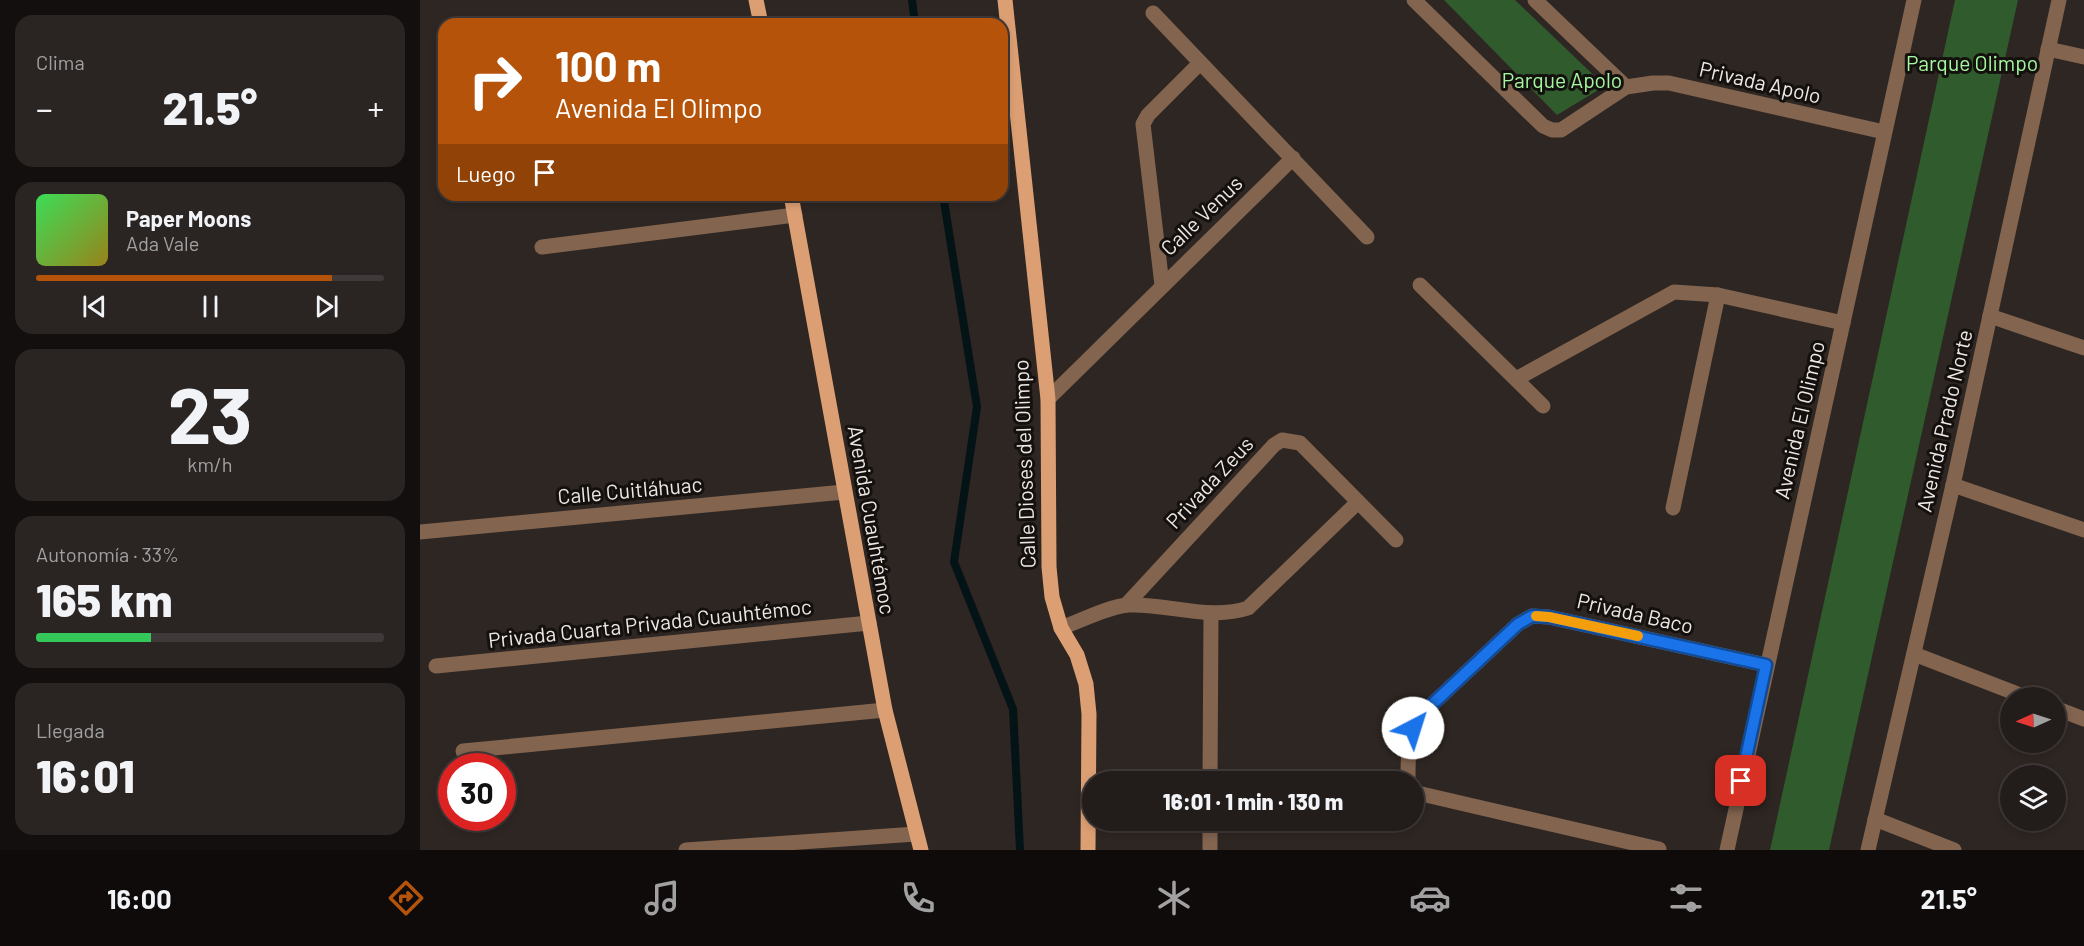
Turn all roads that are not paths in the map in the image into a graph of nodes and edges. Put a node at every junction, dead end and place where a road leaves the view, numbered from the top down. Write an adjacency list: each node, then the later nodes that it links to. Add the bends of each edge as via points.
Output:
1 (756, 0): 8 (main road)
2 (1005, 0): 9 (main road, Calle Dioses del Olimpo)
3 (1414, 0): 14 (street, Privada Apolo, via 1543,126 1552,130 1561,130)
4 (1535, 0): 14 (street)
5 (1914, 0): 15 (street, Avenida El Olimpo)
6 (2059, 0): 11 (street, Avenida Prado Norte)
7 (1153, 13): 13 (street)
8 (760, 18)
9 (1007, 18)
10 (1008, 28): 28 (main road, Calle Dioses del Olimpo)
11 (2048, 49): 12 (street); 24 (street, Avenida Prado Norte)
12 (2084, 57)
13 (1200, 63): 16 (street); 21 (street, via 1143,124)
14 (1626, 87): 15 (street, Privada Apolo, via 1669,83)
15 (1884, 132): 25 (street, Avenida El Olimpo)
16 (1293, 158): 19 (street); 21 (street, Calle Venus)
17 (792, 201): 18 (main road, Avenida Cuauhtémoc)
18 (795, 215): 20 (street); 31 (main road, Avenida Cuauhtémoc)
19 (1367, 237)
20 (542, 248)
21 (1162, 285): 28 (street, Calle Venus)
22 (1420, 285): 27 (street)
23 (1718, 295): 25 (street); 27 (street, via 1674,292); 33 (street)
24 (1990, 316): 26 (street); 30 (street, Avenida Prado Norte)
25 (1844, 323): 42 (street, Avenida El Olimpo)
26 (2084, 348)
27 (1516, 379): 29 (street)
28 (1048, 399): 40 (main road, Calle Dioses del Olimpo, via 1049,567 1052,597)
29 (1543, 406)
30 (1953, 485): 34 (street); 41 (street, Avenida Prado Norte)
31 (844, 492): 35 (street, Calle Cuitláhuac); 39 (main road, Avenida Cuauhtémoc)
32 (1358, 502): 36 (street, Privada Zeus); 37 (street, Privada Zeus, via 1300,443 1282,440); 38 (street, Privada Zeus, via 1248,608 1234,613)
33 (1673, 508)
34 (2084, 530)
35 (420, 531)
36 (1396, 540)
37 (1126, 605): 38 (street, Privada Zeus); 40 (street, Privada Zeus)
38 (1211, 613): 49 (street)
39 (869, 623): 43 (street, Privada Cuarta Privada Cuauhtémoc); 45 (main road, Avenida Cuauhtémoc)
40 (1062, 628): 58 (main road, Calle Dioses del Olimpo, via 1077,655 1086,684)
41 (1914, 654): 44 (street); 52 (street, Avenida Prado Norte)
42 (1766, 665): 50 (street, Privada Baco, via 1532,616 1518,624 1425,711 1413,728); 60 (street, Avenida El Olimpo)
43 (436, 666)
44 (2000, 687)
45 (885, 710): 48 (street); 54 (main road, Avenida Cuauhtémoc)
46 (2066, 712): 47 (street)
47 (2084, 719)
48 (463, 752)
49 (1210, 771)
50 (1408, 771)
51 (1424, 795): 55 (street)
52 (1875, 819): 61 (street, Avenida Prado Norte); 62 (street)
53 (1210, 831): 59 (street)
54 (916, 834): 56 (street); 57 (main road, Avenida Cuauhtémoc)
55 (1659, 849)
56 (686, 850)
57 (921, 850)
58 (1088, 850)
59 (1210, 850)
60 (1726, 850)
61 (1868, 850)
62 (1954, 850)

